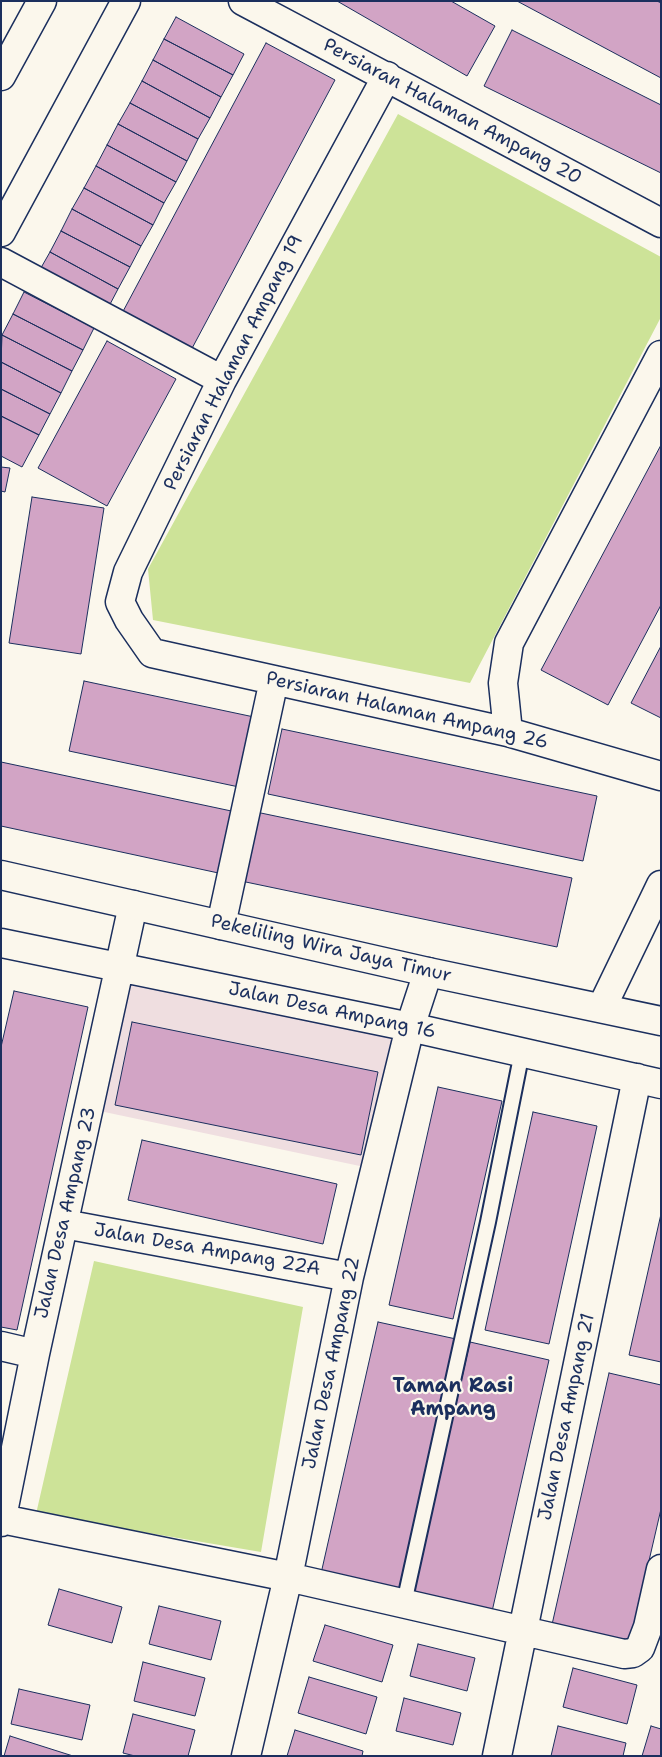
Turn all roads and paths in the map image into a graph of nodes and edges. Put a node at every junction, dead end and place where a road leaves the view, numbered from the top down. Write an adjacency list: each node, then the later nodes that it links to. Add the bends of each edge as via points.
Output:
1 (42, 1): 4 (street)
2 (126, 1): 7 (street)
3 (243, 1): 5 (street, Persiaran Halaman Ampang 20)
4 (1, 76)
5 (386, 76): 6 (street, Persiaran Halaman Ampang 20); 10 (street, Persiaran Halaman Ampang 19)
6 (661, 223)
7 (1, 232)
8 (1, 262): 10 (street)
9 (661, 355): 13 (street, via 510,643 504,683)
10 (222, 380): 11 (street, Persiaran Halaman Ampang 19, via 128,572 120,602)
11 (152, 653): 12 (street, Persiaran Halaman Ampang 26)
12 (274, 680): 13 (street, Persiaran Halaman Ampang 26); 18 (street)
13 (508, 732): 14 (street, Persiaran Halaman Ampang 26)
14 (661, 776)
15 (1, 875): 17 (street, Pekeliling Wira Jaya Timur)
16 (661, 884): 22 (street)
17 (133, 905): 18 (street, Pekeliling Wira Jaya Timur); 20 (street, Jalan Desa Ampang 23)
18 (221, 925): 21 (street, Pekeliling Wira Jaya Timur)
19 (1, 944): 20 (street, Jalan Desa Ampang 16)
20 (121, 966): 24 (street, Jalan Desa Ampang 16); 27 (street, Jalan Desa Ampang 23)
21 (428, 972): 22 (street, Pekeliling Wira Jaya Timur); 24 (street, Jalan Desa Ampang 22)
22 (602, 1007): 23 (street, Pekeliling Wira Jaya Timur)
23 (661, 1021)
24 (410, 1027): 25 (street, Jalan Desa Ampang 16); 28 (street, Jalan Desa Ampang 22)
25 (522, 1052): 26 (street, Jalan Desa Ampang 16); 34 (lane)
26 (649, 1081): 35 (street, Jalan Desa Ampang 21)
27 (64, 1224): 28 (street, Jalan Desa Ampang 22A); 30 (street, Jalan Desa Ampang 23)
28 (349, 1277): 33 (street, Jalan Desa Ampang 22)
29 (1, 1346): 30 (street)
30 (35, 1354): 31 (street, Jalan Desa Ampang 23)
31 (2, 1521): 33 (street)
32 (661, 1569): 35 (street, via 648,1627 640,1648 633,1653 624,1654)
33 (288, 1577): 34 (street); 36 (street, Jalan Desa Ampang 22)
34 (404, 1604): 35 (street)
35 (523, 1630): 37 (street, Jalan Desa Ampang 21)
36 (246, 1756)
37 (497, 1756)

